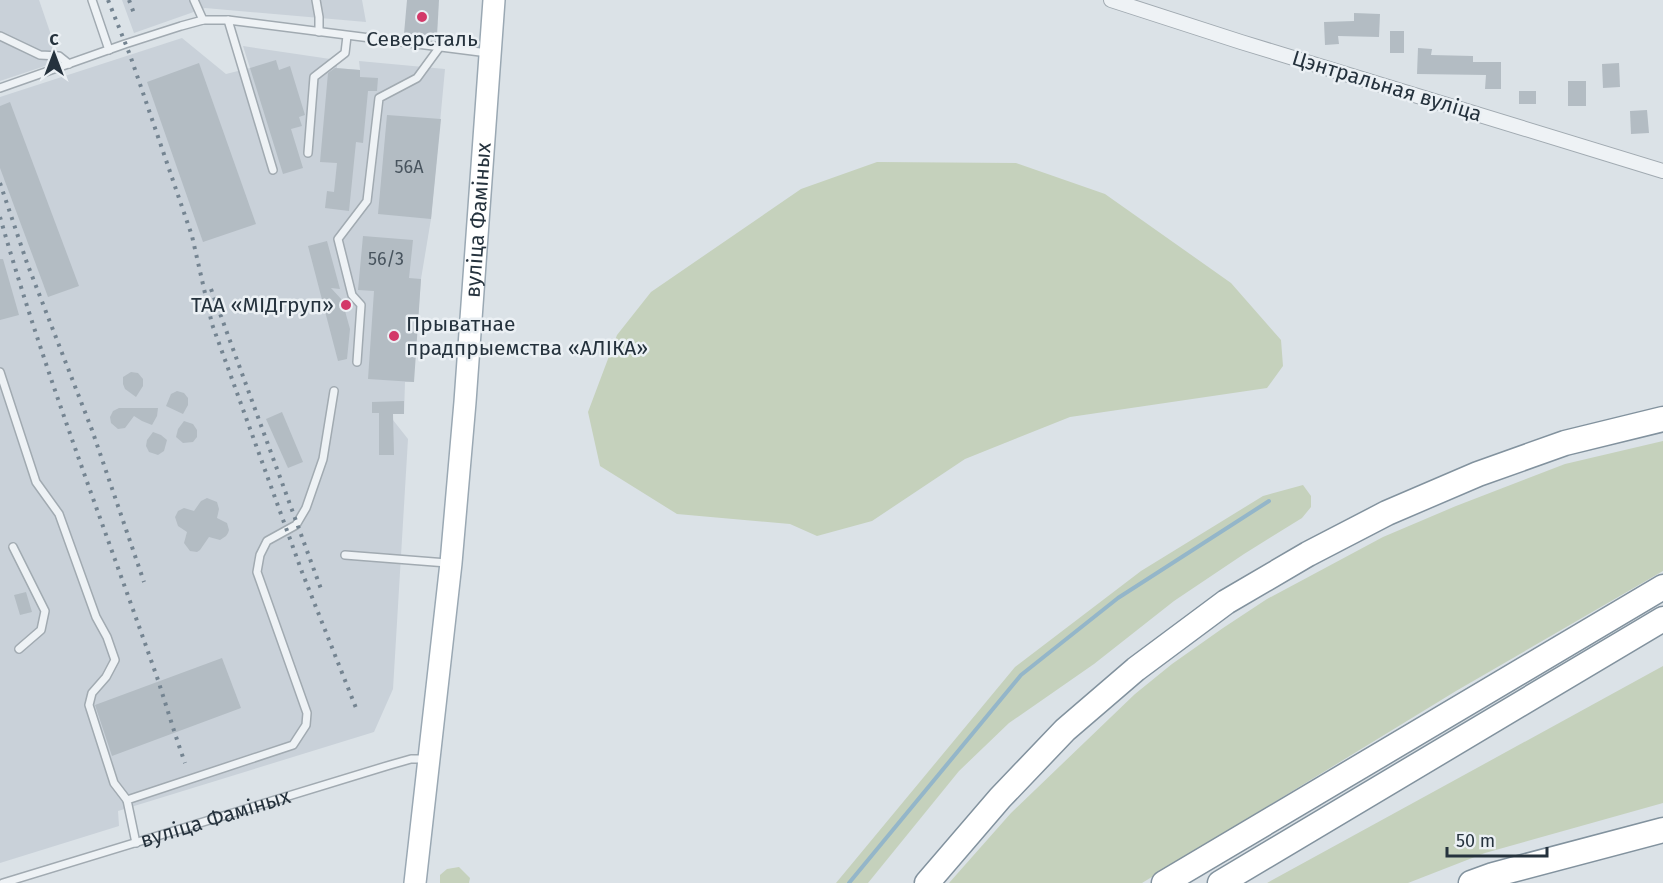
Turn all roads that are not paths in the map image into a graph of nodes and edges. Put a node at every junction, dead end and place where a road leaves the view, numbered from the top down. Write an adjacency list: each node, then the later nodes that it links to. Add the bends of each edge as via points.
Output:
1 (92, 0): 12 (lane)
2 (194, 0): 6 (lane)
3 (316, 0): 8 (lane)
4 (494, 0): 13 (main road, вуліца Фаміных)
5 (1111, 0): 18 (street, Цэнтральная вуліца)
6 (204, 20): 7 (lane); 12 (lane)
7 (228, 20): 8 (lane); 17 (lane)
8 (319, 32): 10 (lane)
9 (0, 36): 14 (lane, via 40,55 59,56)
10 (347, 36): 11 (lane); 16 (lane, via 345,53 314,77)
11 (439, 48): 13 (lane); 19 (lane, via 417,78 379,98 367,201 338,239 352,295 361,305)
12 (109, 50): 14 (lane)
13 (490, 54): 25 (main road, вуліца Фаміных)
14 (69, 64): 15 (lane)
15 (0, 88)
16 (309, 153)
17 (273, 170)
18 (1663, 171)
19 (357, 362)
20 (0, 372): 30 (lane, via 36,482 59,514 115,660 92,693 89,705 114,783)
21 (334, 391): 30 (lane, via 323,459 306,508 296,525 267,542 257,572 307,713 302,734 293,745)
22 (1663, 419): 35 (highway, via 1565,443 1468,478 1387,513 1226,602 1136,669 1065,730)
23 (13, 547): 28 (lane, via 45,611 42,630)
24 (345, 555): 25 (lane)
25 (451, 563): 29 (main road, вуліца Фаміных)
26 (1663, 587): 36 (highway)
27 (1663, 619): 37 (highway)
28 (19, 649)
29 (430, 759): 32 (lane, вуліца Фаміных, via 390,765); 34 (main road, вуліца Фаміных)
30 (127, 800): 32 (lane)
31 (1663, 830): 38 (highway)
32 (136, 843): 33 (lane, вуліца Фаміных)
33 (3, 883)
34 (415, 883)
35 (927, 883)
36 (1164, 883)
37 (1220, 883)
38 (1471, 883)

